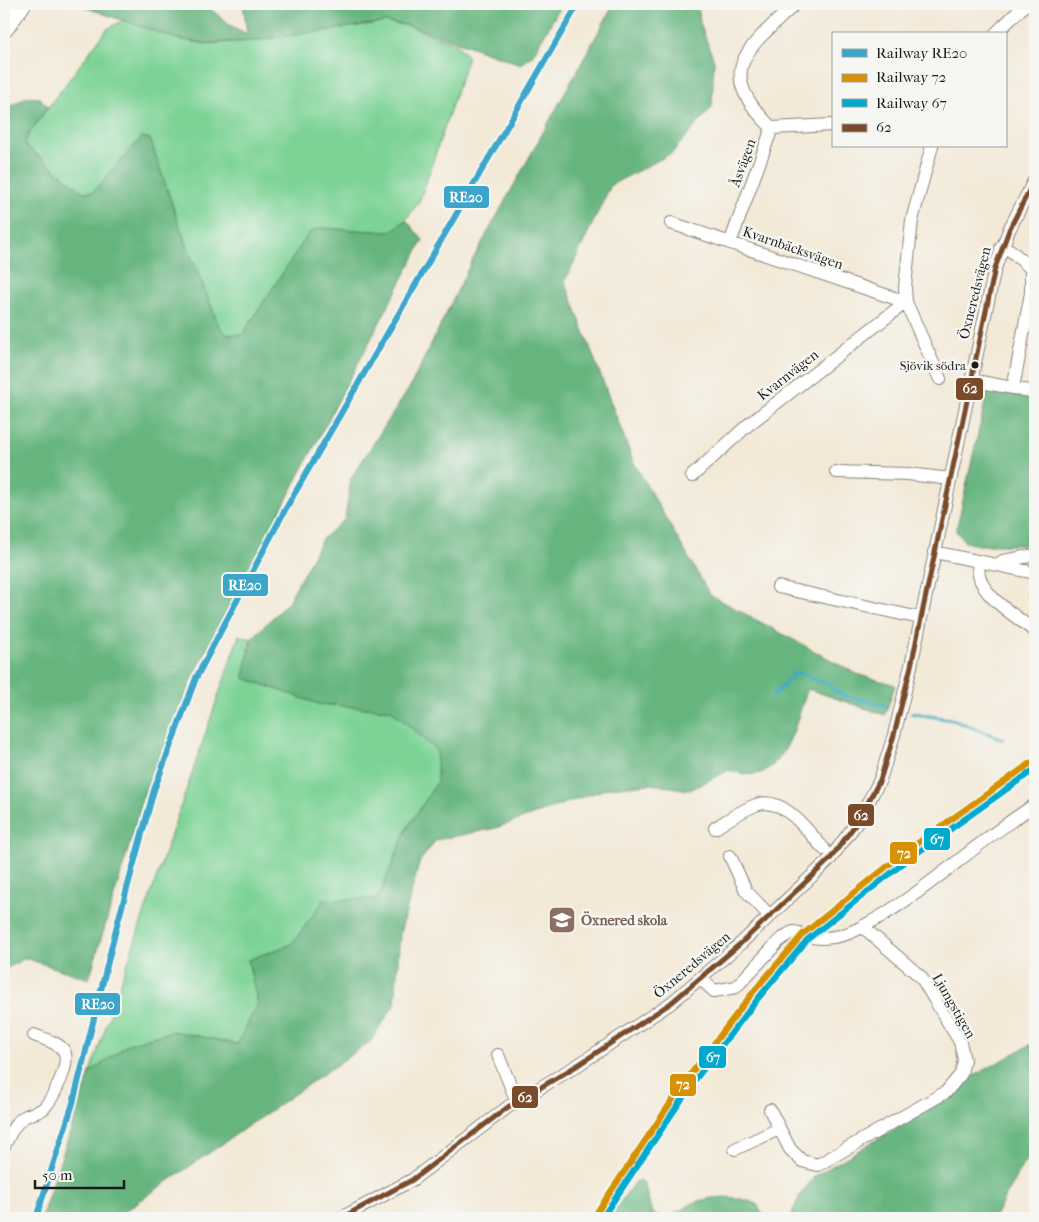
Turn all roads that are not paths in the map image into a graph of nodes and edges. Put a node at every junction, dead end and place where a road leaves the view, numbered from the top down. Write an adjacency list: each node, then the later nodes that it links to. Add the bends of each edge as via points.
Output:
1 (7, 4): 5 (highway)
2 (21, 4): 6 (highway)
3 (795, 4): 9 (street, Åsvägen, via 751,47 740,67 745,92 759,116)
4 (1026, 4): 7 (street)
5 (4, 8)
6 (4, 28)
7 (997, 32)
8 (832, 125): 9 (street)
9 (772, 128): 13 (street, Åsvägen)
10 (931, 148): 16 (street, via 912,220 905,274)
11 (1035, 179): 14 (street, Öxneredsvägen)
12 (671, 222): 13 (street, Kvarnbäcksvägen)
13 (730, 242): 16 (street, Kvarnbäcksvägen)
14 (1001, 248): 15 (street, via 1010,250); 18 (street, Öxneredsvägen)
15 (1033, 270): 19 (street)
16 (906, 302): 17 (street); 22 (street, Kvarnvägen, via 748,425)
17 (940, 379)
18 (970, 380): 19 (street); 23 (street, Öxneredsvägen)
19 (1013, 388): 20 (street)
20 (1035, 392)
21 (836, 472): 23 (street)
22 (692, 476)
23 (951, 479): 24 (street, Öxneredsvägen)
24 (934, 552): 26 (street); 30 (street, Öxneredsvägen)
25 (1035, 555): 27 (street)
26 (979, 562): 27 (street); 31 (street, via 977,575 984,588)
27 (996, 565): 28 (street)
28 (1035, 573)
29 (778, 587): 30 (street)
30 (920, 618): 36 (street, Öxneredsvägen, via 894,735 880,780 869,802 830,859)
31 (1033, 630)
32 (1035, 805): 37 (street, via 945,873)
33 (715, 828): 34 (street, via 756,805 768,803 789,813)
34 (824, 849)
35 (730, 856): 36 (street, via 746,891)
36 (770, 916): 38 (street, Öxneredsvägen)
37 (863, 927): 38 (street, via 834,937 789,934 736,987 727,990 714,990); 43 (street, Ljungstigen, via 921,978 960,1042 964,1060 961,1074 946,1092 818,1165 796,1156)
38 (701, 979): 41 (street, Öxneredsvägen, via 627,1034)
39 (34, 1035): 44 (street, via 55,1043 64,1051 64,1072 44,1109 24,1116)
40 (498, 1055): 41 (street)
41 (517, 1102): 46 (street, Öxneredsvägen, via 412,1180)
42 (770, 1110): 43 (street)
43 (779, 1129): 45 (street)
44 (4, 1146)
45 (735, 1148)
46 (341, 1218)

